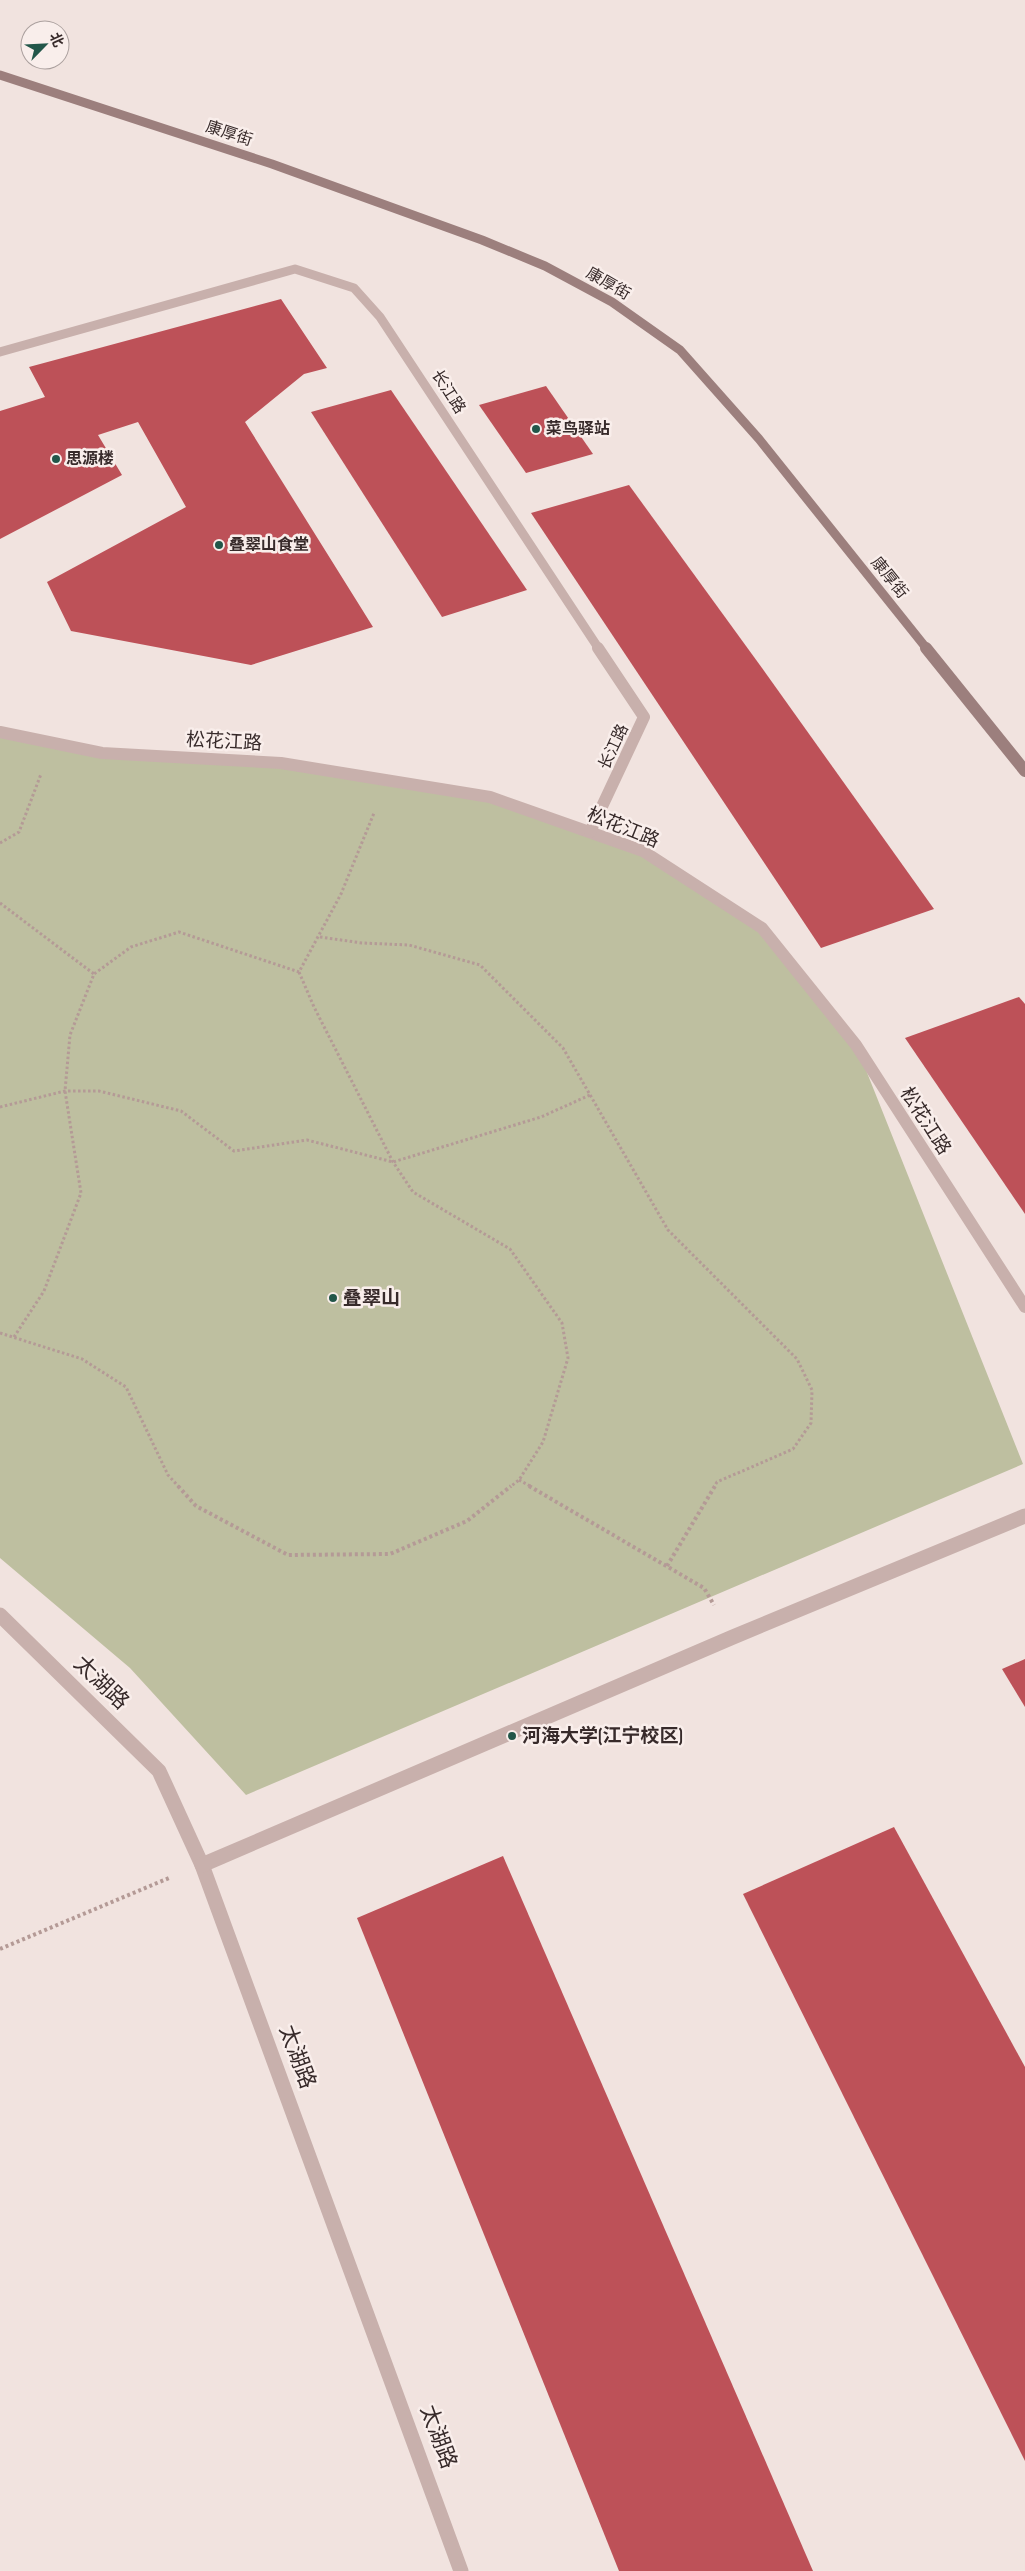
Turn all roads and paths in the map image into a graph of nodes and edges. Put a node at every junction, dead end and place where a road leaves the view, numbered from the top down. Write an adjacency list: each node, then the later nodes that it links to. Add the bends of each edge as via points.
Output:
1 (0, 75): 5 (main road, 康厚街, via 272,164 482,240 545,266 612,302 680,350 759,439)
2 (0, 352): 7 (street, 长江路, via 295,269 354,288 380,317 644,717)
3 (0, 732): 4 (street, 松花江路)
4 (52, 743): 6 (street, 松花江路, via 102,753 282,763); 8 (path, via 19,832)
5 (1025, 772)
6 (386, 779): 7 (street, 松花江路, via 490,797); 10 (path, via 356,865)
7 (590, 832): 17 (street, 松花江路, via 643,851 762,928 856,1046)
8 (0, 843)
9 (0, 903): 12 (path)
10 (320, 937): 11 (path); 14 (path, via 409,945 480,965 563,1048)
11 (299, 972): 12 (path, via 179,932 131,948); 16 (path)
12 (94, 974): 13 (path, via 70,1035)
13 (66, 1091): 15 (path); 16 (path, via 99,1091 181,1111 234,1151 307,1140); 19 (path, via 81,1193 44,1291)
14 (590, 1095): 16 (path, via 540,1117); 22 (path, via 668,1230 797,1358 812,1390 811,1423 793,1449 717,1482)
15 (0, 1106)
16 (393, 1162): 20 (path, via 413,1192 510,1249 562,1322 568,1358 544,1442)
17 (1025, 1307)
18 (0, 1333): 19 (path)
19 (14, 1337): 20 (path, via 82,1359 126,1387 168,1476 196,1506 288,1555 390,1554 467,1521)
20 (519, 1480): 22 (path)
21 (1025, 1516): 24 (street)
22 (667, 1566): 24 (path, via 704,1588)
23 (0, 1615): 25 (street, 太湖路, via 159,1771)
24 (733, 1637): 25 (street)
25 (202, 1865): 26 (path); 27 (street, 太湖路)
26 (0, 1948)
27 (461, 2571)

